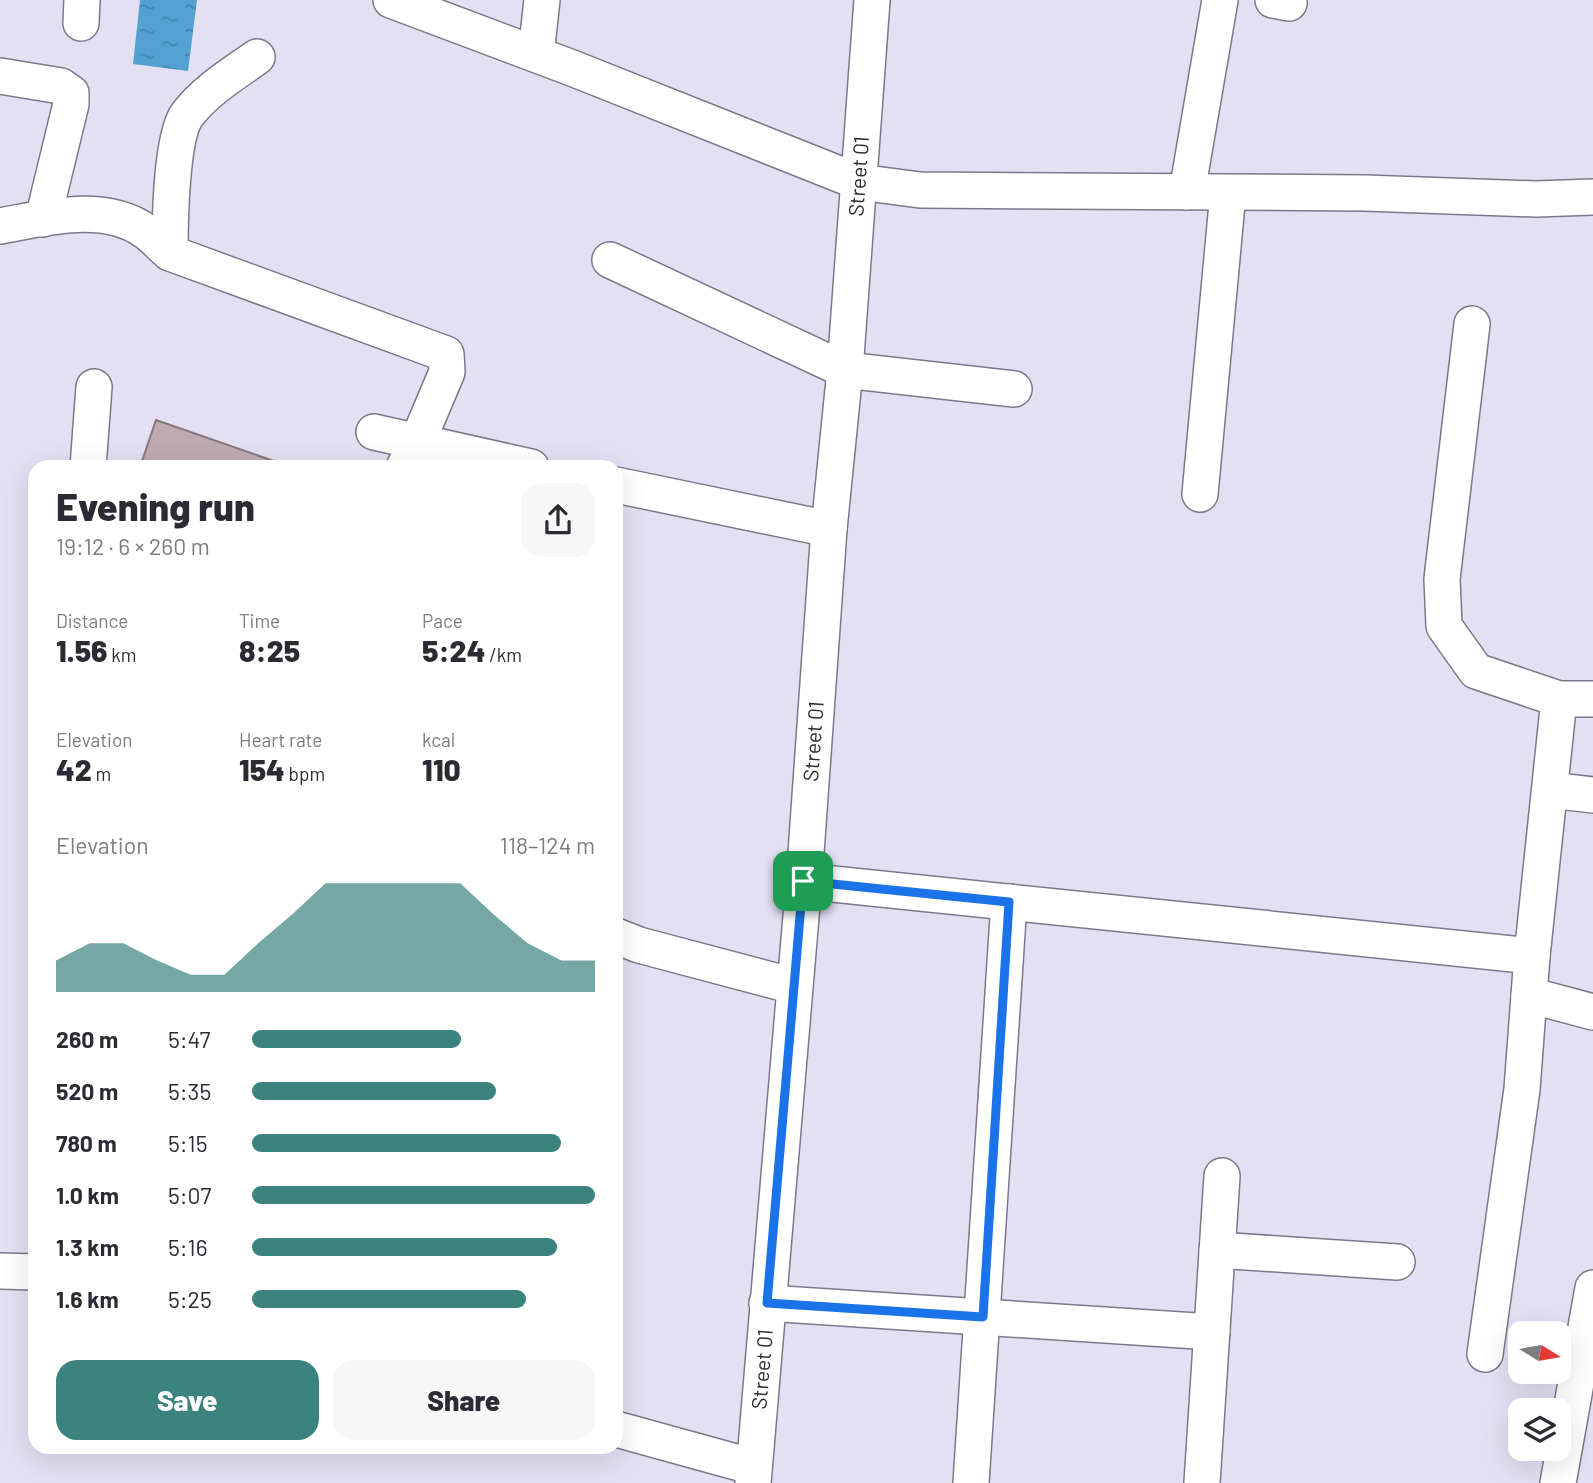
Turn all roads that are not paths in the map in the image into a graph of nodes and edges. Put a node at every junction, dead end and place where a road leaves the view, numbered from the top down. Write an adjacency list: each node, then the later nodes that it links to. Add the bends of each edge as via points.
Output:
1 (391, 0): 5 (street)
2 (542, 0): 5 (street)
3 (872, 0): 8 (street, Street 01)
4 (1220, 0): 9 (street)
5 (536, 54): 8 (street)
6 (257, 57): 14 (street, via 215,87 186,117 175,154)
7 (0, 76): 12 (street, via 61,86 71,93)
8 (859, 182): 9 (street, via 920,190); 17 (street, Street 01)
9 (1187, 192): 10 (street)
10 (1228, 193): 11 (street); 25 (street)
11 (1593, 197)
12 (43, 219): 13 (street); 14 (street, via 78,214 113,218 143,229)
13 (0, 226)
14 (170, 253): 21 (street, via 446,354 446,372)
15 (610, 260): 17 (street)
16 (1472, 324): 27 (street, via 1442,579 1444,626 1476,671)
17 (845, 370): 19 (street); 26 (street, Street 01)
18 (94, 387): 22 (street)
19 (1014, 389)
20 (374, 432): 21 (street)
21 (411, 455): 23 (street)
22 (89, 460)
23 (461, 460)
24 (623, 486): 26 (street)
25 (1200, 494)
26 (829, 528): 31 (street, Street 01)
27 (1559, 699): 28 (street); 29 (street)
28 (1593, 699)
29 (1550, 790): 30 (street); 34 (street)
30 (1593, 796)
31 (803, 881): 32 (street); 35 (street, Street 01)
32 (1009, 902): 34 (street); 43 (street)
33 (623, 939): 35 (street)
34 (1532, 956): 36 (street)
35 (794, 986): 42 (street, Street 01)
36 (1529, 995): 37 (street); 45 (street, via 1522,1089)
37 (1593, 1012)
38 (1222, 1176): 39 (street)
39 (1217, 1250): 40 (street); 44 (street)
40 (1398, 1262)
41 (1593, 1288): 50 (street)
42 (767, 1303): 43 (street); 47 (street, Street 01)
43 (983, 1317): 44 (street); 48 (street)
44 (1212, 1332): 49 (street)
45 (1485, 1354)
46 (623, 1431): 47 (street)
47 (753, 1475)
48 (971, 1483)
49 (1202, 1483)
50 (1558, 1483)

